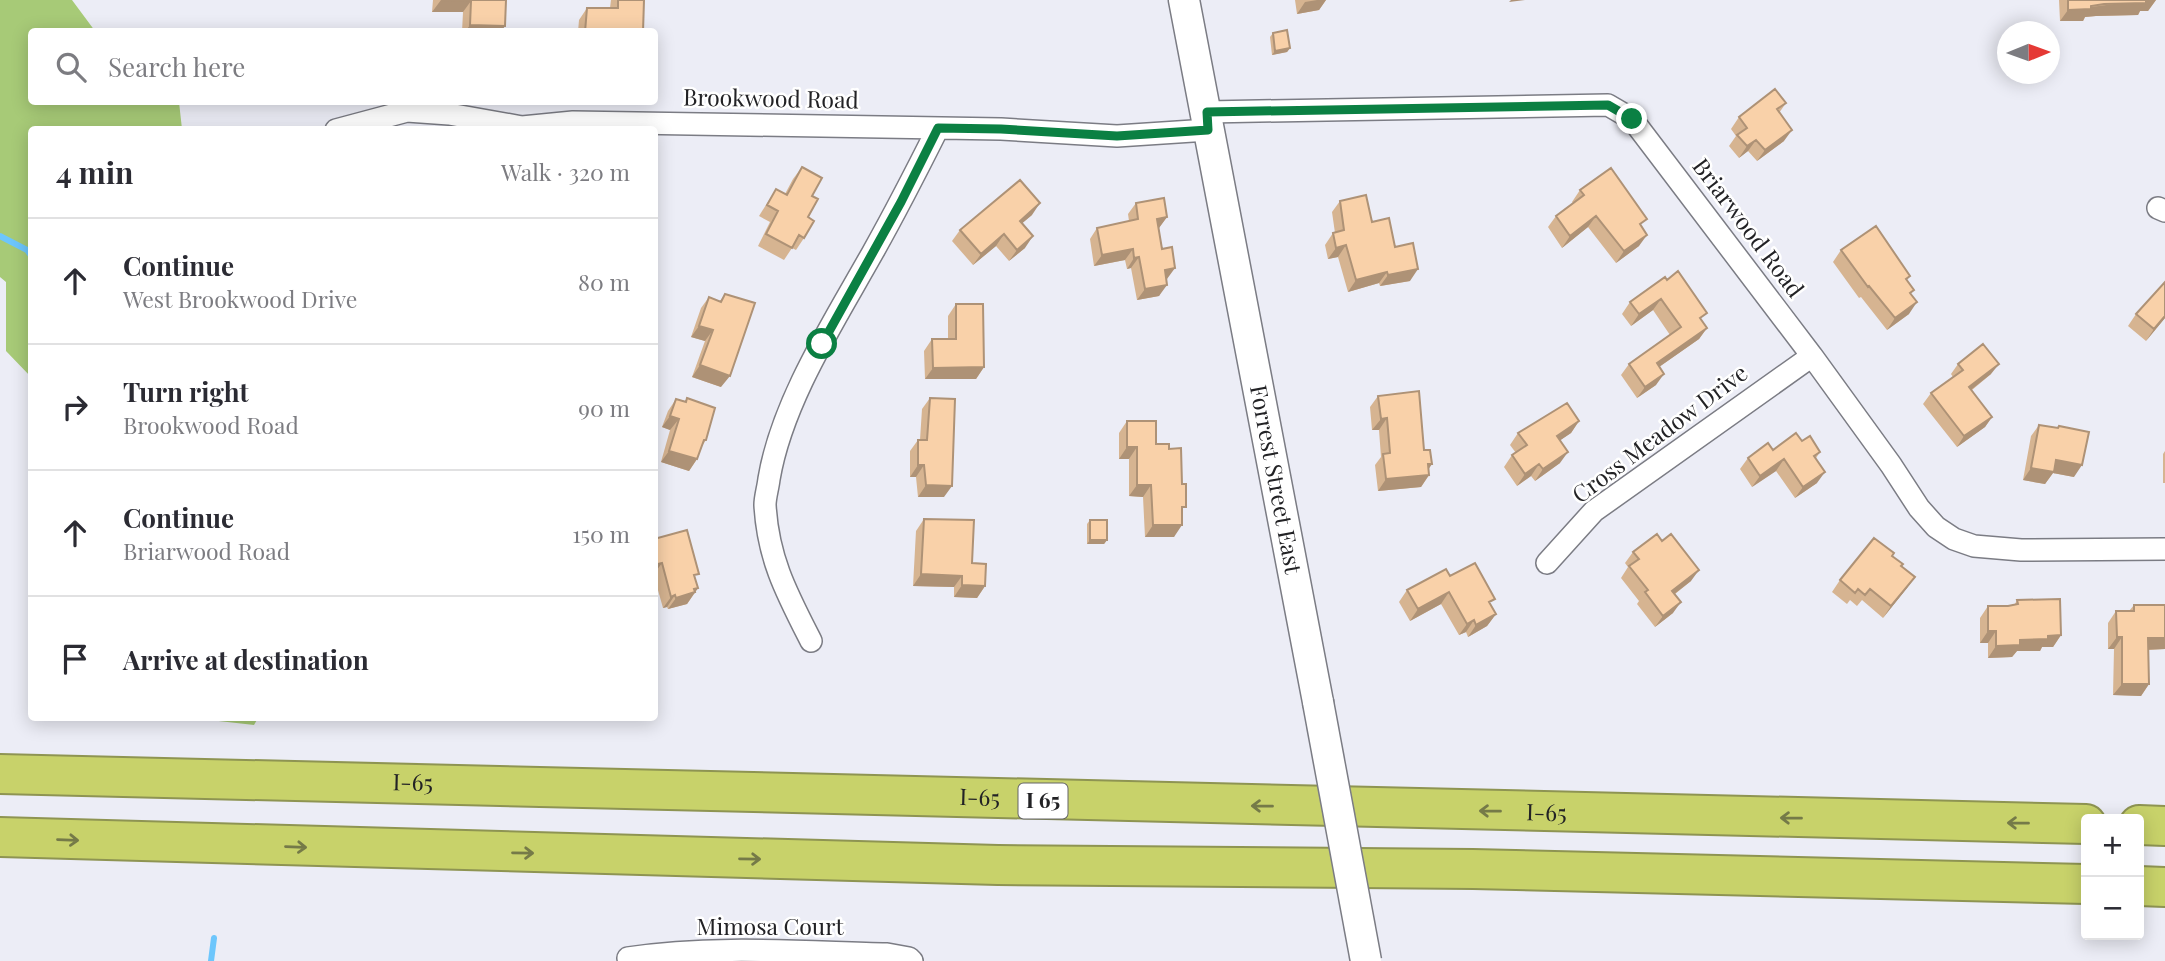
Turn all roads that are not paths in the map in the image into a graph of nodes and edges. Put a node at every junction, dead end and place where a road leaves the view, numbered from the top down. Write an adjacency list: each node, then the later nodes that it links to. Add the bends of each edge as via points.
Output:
1 (1184, 0): 2 (street, Forrest Street East)
2 (1207, 121): 6 (street, Brookwood Road, via 1117,136); 7 (street, Briarwood Road, via 1608,105 1632,119); 21 (street, Forrest Street East, bridge)
3 (352, 126): 4 (street, Brookwood Road, via 408,111)
4 (516, 126)
5 (532, 126): 6 (street, Brookwood Road, via 573,122)
6 (938, 128): 10 (street, via 822,344 773,455 765,502 770,549)
7 (1812, 356): 8 (street, Briarwood Road, via 1919,508 1954,539 1975,546 2021,550); 9 (street, Cross Meadow Drive, via 1594,511)
8 (2165, 549)
9 (1546, 563)
10 (811, 640)
11 (0, 774): 12 (highway, I-65 / I 65, one-way to 11)
12 (2081, 824)
13 (2144, 825): 14 (highway)
14 (2165, 825)
15 (0, 837): 16 (highway, one-way to 16, via 970,864 1473,869)
16 (2081, 884)
17 (2144, 886): 18 (highway)
18 (2165, 887)
19 (628, 958): 20 (street, Mimosa Court, via 723,951 887,954)
20 (912, 961)
21 (1366, 961)

